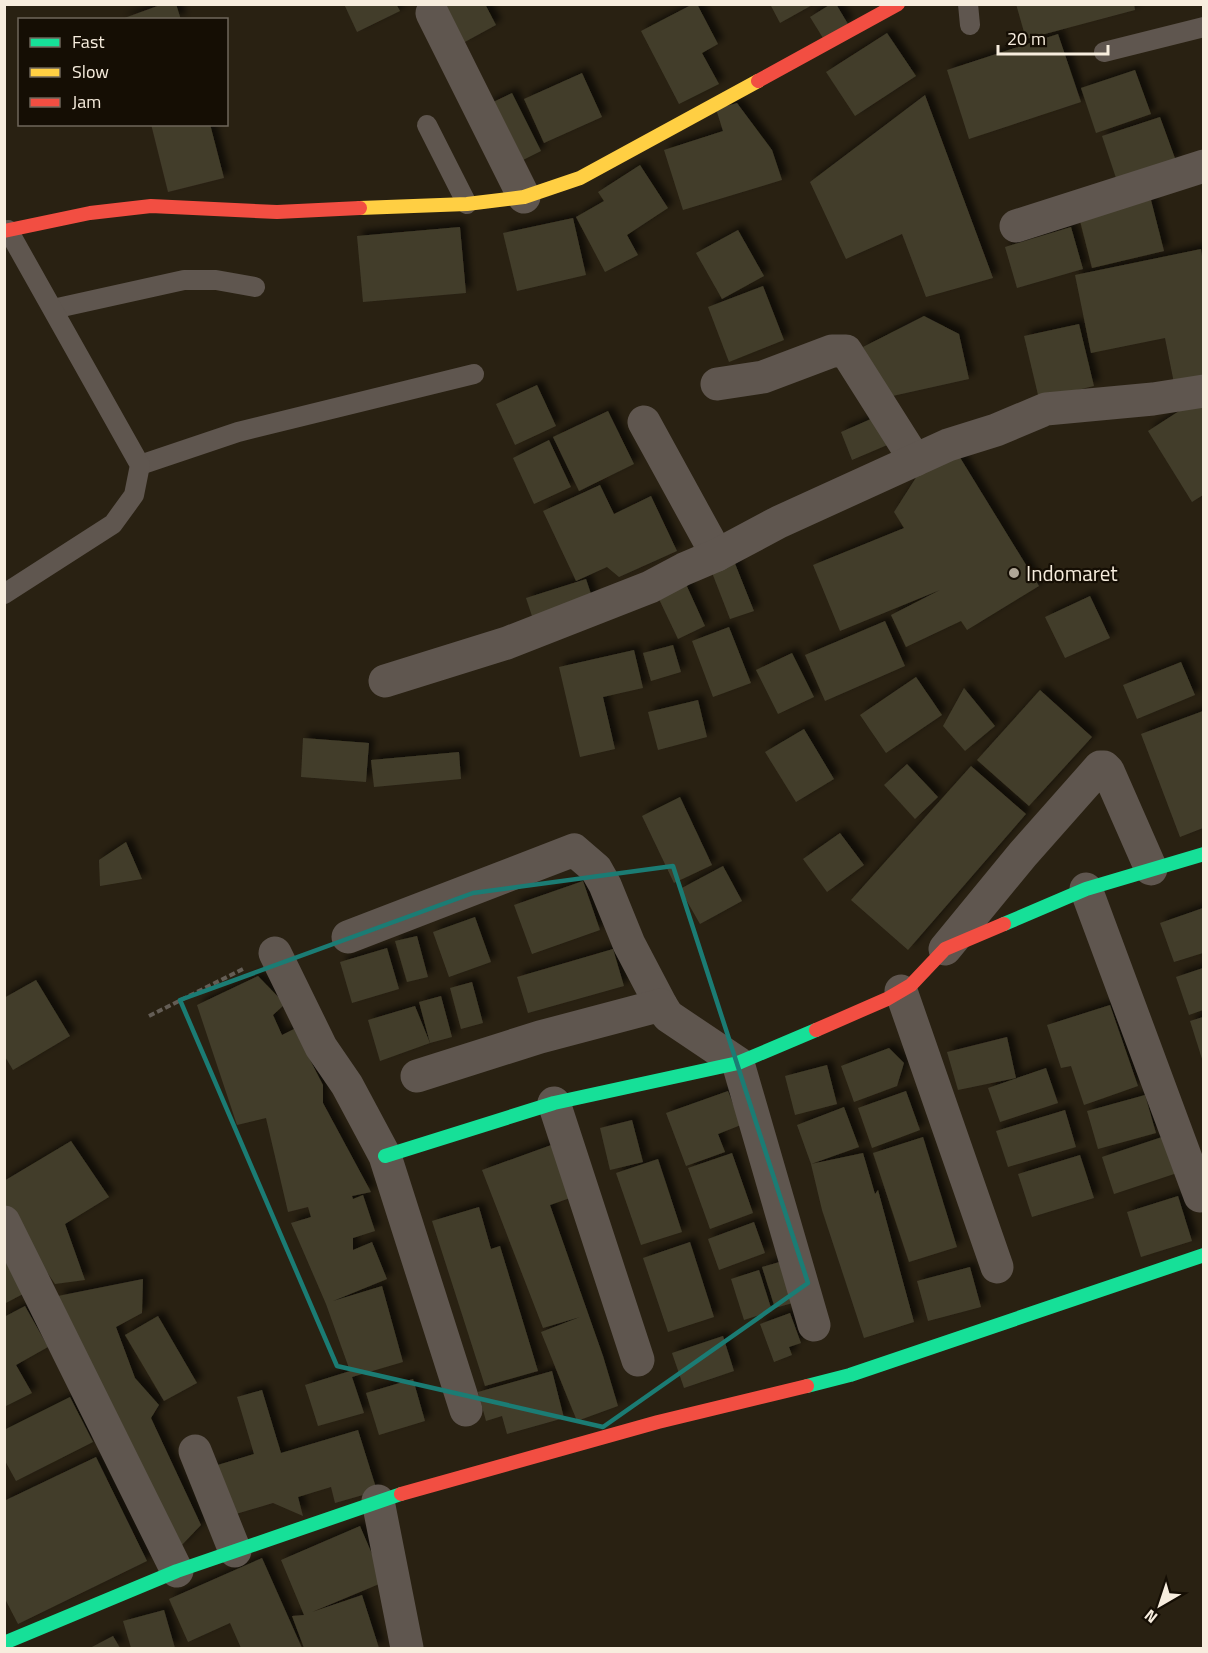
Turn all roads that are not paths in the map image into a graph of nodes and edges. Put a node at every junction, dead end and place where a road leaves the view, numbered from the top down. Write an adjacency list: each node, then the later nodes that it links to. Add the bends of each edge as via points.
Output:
1 (898, 4): 9 (street, via 580,178)
2 (968, 4): 4 (lane)
3 (432, 13): 9 (street)
4 (970, 25)
5 (1203, 27): 6 (lane)
6 (1104, 52)
7 (427, 125): 10 (lane)
8 (1203, 166): 11 (street)
9 (524, 196): 10 (street)
10 (467, 204): 12 (street, via 277,212 151,206 90,213)
11 (1016, 226)
12 (6, 231): 14 (lane)
13 (255, 287): 14 (lane, via 216,280 184,280)
14 (52, 309): 20 (lane)
15 (474, 374): 20 (lane, via 238,432)
16 (717, 384): 19 (street, via 763,377 832,351 846,351)
17 (1203, 391): 19 (street, via 1046,409)
18 (644, 422): 21 (street)
19 (915, 460): 21 (street)
20 (140, 465): 22 (lane, via 134,495 113,524)
21 (717, 555): 23 (street, via 650,587 507,643)
22 (4, 594)
23 (385, 681)
24 (1203, 854): 25 (street)
25 (1151, 869): 26 (street); 28 (street, via 1108,771 1100,767)
26 (1086, 889): 28 (street); 36 (street)
27 (348, 937): 31 (street, via 574,850 596,869 605,885 629,944)
28 (945, 949): 30 (street, via 918,979)
29 (275, 953): 35 (street, via 321,1047 347,1085)
30 (901, 991): 32 (street); 39 (street)
31 (661, 1005): 32 (street, via 668,1016); 33 (street, via 540,1037)
32 (738, 1063): 34 (street); 40 (street)
33 (417, 1076)
34 (554, 1103): 35 (street); 41 (street)
35 (385, 1156): 42 (street)
36 (1200, 1196)
37 (4, 1222): 46 (street)
38 (1203, 1254): 44 (street, via 850,1376 658,1422)
39 (997, 1267)
40 (814, 1325)
41 (638, 1360)
42 (466, 1410)
43 (195, 1450): 45 (street)
44 (378, 1501): 45 (street); 48 (street)
45 (235, 1551): 46 (street)
46 (177, 1571): 47 (street)
47 (4, 1643)
48 (407, 1648)

